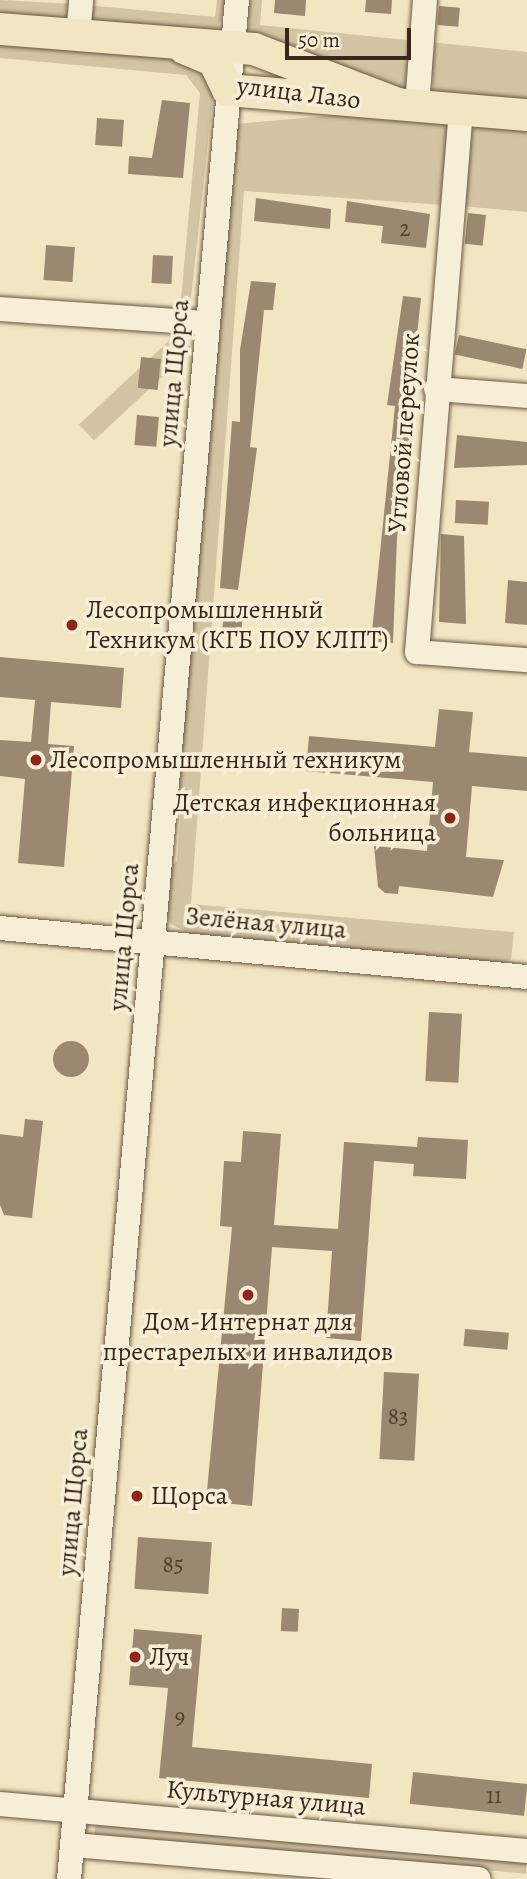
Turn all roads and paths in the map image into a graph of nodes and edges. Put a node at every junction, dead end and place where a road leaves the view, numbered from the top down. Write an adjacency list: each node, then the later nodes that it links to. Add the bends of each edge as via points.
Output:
1 (81, 0): 5 (street)
2 (237, 0): 7 (street, улица Щорса)
3 (425, 0): 9 (street)
4 (0, 29): 5 (main road, улица Лазо)
5 (78, 36): 6 (main road, улица Лазо)
6 (176, 45): 7 (main road, улица Лазо); 8 (main road, улица Лазо, via 214,61)
7 (233, 47): 8 (street, улица Щорса); 9 (main road, улица Лазо, via 254,49)
8 (229, 90): 9 (main road, улица Лазо); 13 (street, улица Щорса)
9 (407, 105): 10 (main road, улица Лазо)
10 (461, 109): 11 (main road, улица Лазо); 14 (street, Угловой переулок)
11 (527, 115)
12 (0, 309): 13 (street)
13 (208, 323): 18 (street, улица Щорса)
14 (436, 389): 15 (street); 16 (street, Угловой переулок, via 417,652)
15 (527, 396)
16 (527, 660)
17 (0, 928): 18 (street, Зелёная улица)
18 (153, 941): 19 (street, Зелёная улица); 21 (street, улица Щорса)
19 (527, 977)
20 (0, 1804): 21 (street, Культурная улица)
21 (76, 1811): 22 (street, улица Щорса); 23 (street, Культурная улица)
22 (73, 1845): 24 (street, улица Щорса); 25 (street)
23 (527, 1851)
24 (69, 1879)
25 (479, 1879)

